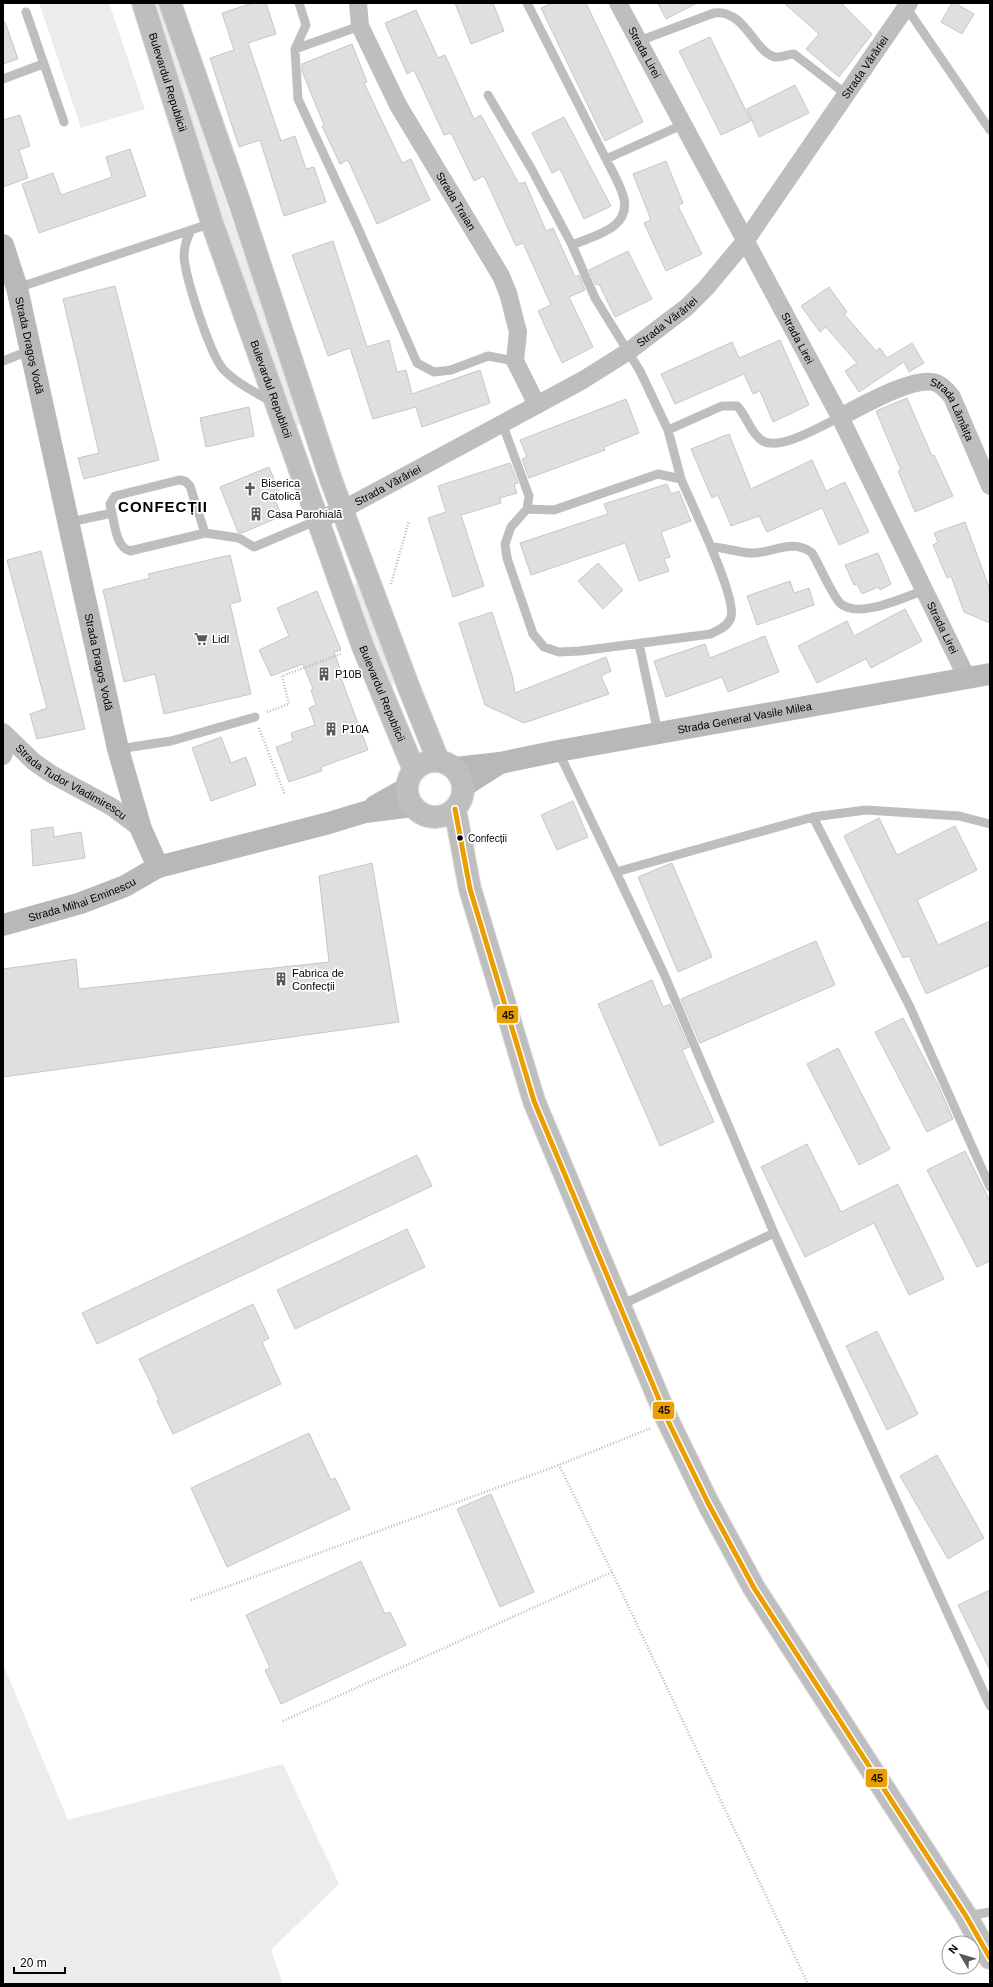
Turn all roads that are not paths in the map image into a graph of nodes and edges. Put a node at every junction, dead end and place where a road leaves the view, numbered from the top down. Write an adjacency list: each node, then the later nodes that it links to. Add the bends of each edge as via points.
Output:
1 (143, 3): 20 (main road, Bulevardul Republicii)
2 (170, 3): 38 (main road)
3 (299, 3): 11 (lane, via 306,25)
4 (358, 3): 9 (street, Strada Traian)
5 (527, 3): 19 (lane)
6 (618, 3): 10 (street, Strada Lirei)
7 (908, 5): 15 (street, Strada Vărăriei); 18 (lane)
8 (26, 12): 12 (lane)
9 (360, 26): 11 (lane); 29 (street, Strada Traian, via 398,105 501,276 518,332)
10 (639, 41): 15 (lane, via 714,13 730,14 770,55 777,57 794,54); 17 (street, Strada Lirei)
11 (295, 49): 29 (lane, via 298,99 417,363 434,372 451,370 488,356)
12 (43, 64): 13 (lane); 16 (lane)
13 (3, 79)
14 (488, 95): 24 (lane)
15 (847, 95): 22 (street, Strada Vărăriei)
16 (64, 122)
17 (682, 125): 19 (lane); 22 (street, Strada Lirei)
18 (990, 130)
19 (606, 159): 24 (lane, via 624,198 625,212 617,224 607,231)
20 (212, 223): 21 (lane); 30 (main road, Bulevardul Republicii)
21 (191, 230): 25 (lane); 30 (lane, via 186,241 184,257 189,283 214,354 232,378)
22 (746, 240): 27 (street, Strada Vărăriei, via 687,307); 32 (street, Strada Lirei)
23 (3, 245): 25 (main road, Strada Dragoș Vodă)
24 (572, 245): 27 (lane, via 595,298)
25 (17, 288): 26 (main road, Strada Dragoș Vodă)
26 (31, 350): 28 (lane); 41 (main road, Strada Dragoș Vodă)
27 (629, 351): 31 (street, Strada Vărăriei); 34 (lane)
28 (3, 361)
29 (515, 361): 31 (street)
30 (277, 405): 40 (main road, Bulevardul Republicii)
31 (537, 405): 33 (street, Strada Vărăriei)
32 (840, 417): 34 (lane, via 783,443 772,444 757,436 737,406 722,406); 36 (street, Strada Lămâița, via 909,384 934,382 945,388 952,397); 44 (street, Strada Lirei)
33 (502, 423): 37 (lane, via 529,496); 38 (street, Strada Vărăriei)
34 (668, 430): 35 (lane)
35 (681, 479): 37 (lane, via 658,474 554,510); 43 (lane)
36 (990, 486)
37 (527, 509): 45 (lane, via 511,527 505,544 507,558 536,638 544,647 559,652)
38 (342, 510): 40 (street, Strada Vărăriei); 54 (main road, via 375,598)
39 (112, 513): 41 (lane); 42 (lane, via 120,543 130,552); 42 (lane, via 110,504 115,496 179,480 190,486)
40 (318, 520): 42 (lane, via 254,547 239,538); 55 (main road, Bulevardul Republicii)
41 (70, 522): 51 (main road, Strada Dragoș Vodă)
42 (205, 533)
43 (711, 547): 44 (lane, via 754,553 787,546 806,548 812,553 840,603 850,610 872,608); 45 (lane, via 732,606 731,618 724,627 711,634)
44 (925, 590): 47 (street, Strada Lirei)
45 (639, 644): 49 (lane)
46 (990, 674): 47 (main road, Strada General Vasile Milea)
47 (967, 678): 49 (main road, Strada General Vasile Milea)
48 (255, 717): 51 (lane, via 171,741)
49 (658, 733): 52 (main road, Strada General Vasile Milea)
50 (5, 734): 53 (street); 59 (street, Strada Tudor Vladimirescu, via 34,762 112,807)
51 (118, 749): 59 (main road, Strada Dragoș Vodă)
52 (558, 751): 54 (main road, Strada General Vasile Milea); 61 (lane)
53 (3, 756)
54 (452, 771): 55 (main road, via 425,762); 56 (main road, via 460,802)
55 (411, 788): 56 (main road, via 424,814); 60 (main road, via 365,812)
56 (446, 813): 65 (main road, via 534,1101)
57 (813, 817): 58 (lane, via 866,810 960,816); 61 (lane); 63 (lane, via 910,1007)
58 (990, 824)
59 (142, 829): 60 (main road, Strada Dragoș Vodă)
60 (158, 867): 62 (main road, Strada Mihai Eminescu, via 125,886 81,903)
61 (616, 872): 64 (lane, via 664,974)
62 (3, 925)
63 (990, 1187)
64 (774, 1234): 65 (lane); 66 (lane)
65 (619, 1306): 68 (main road, via 668,1421 711,1510 754,1588)
66 (990, 1706)
67 (990, 1912): 68 (lane)
68 (966, 1916): 69 (main road)
69 (990, 1958)

